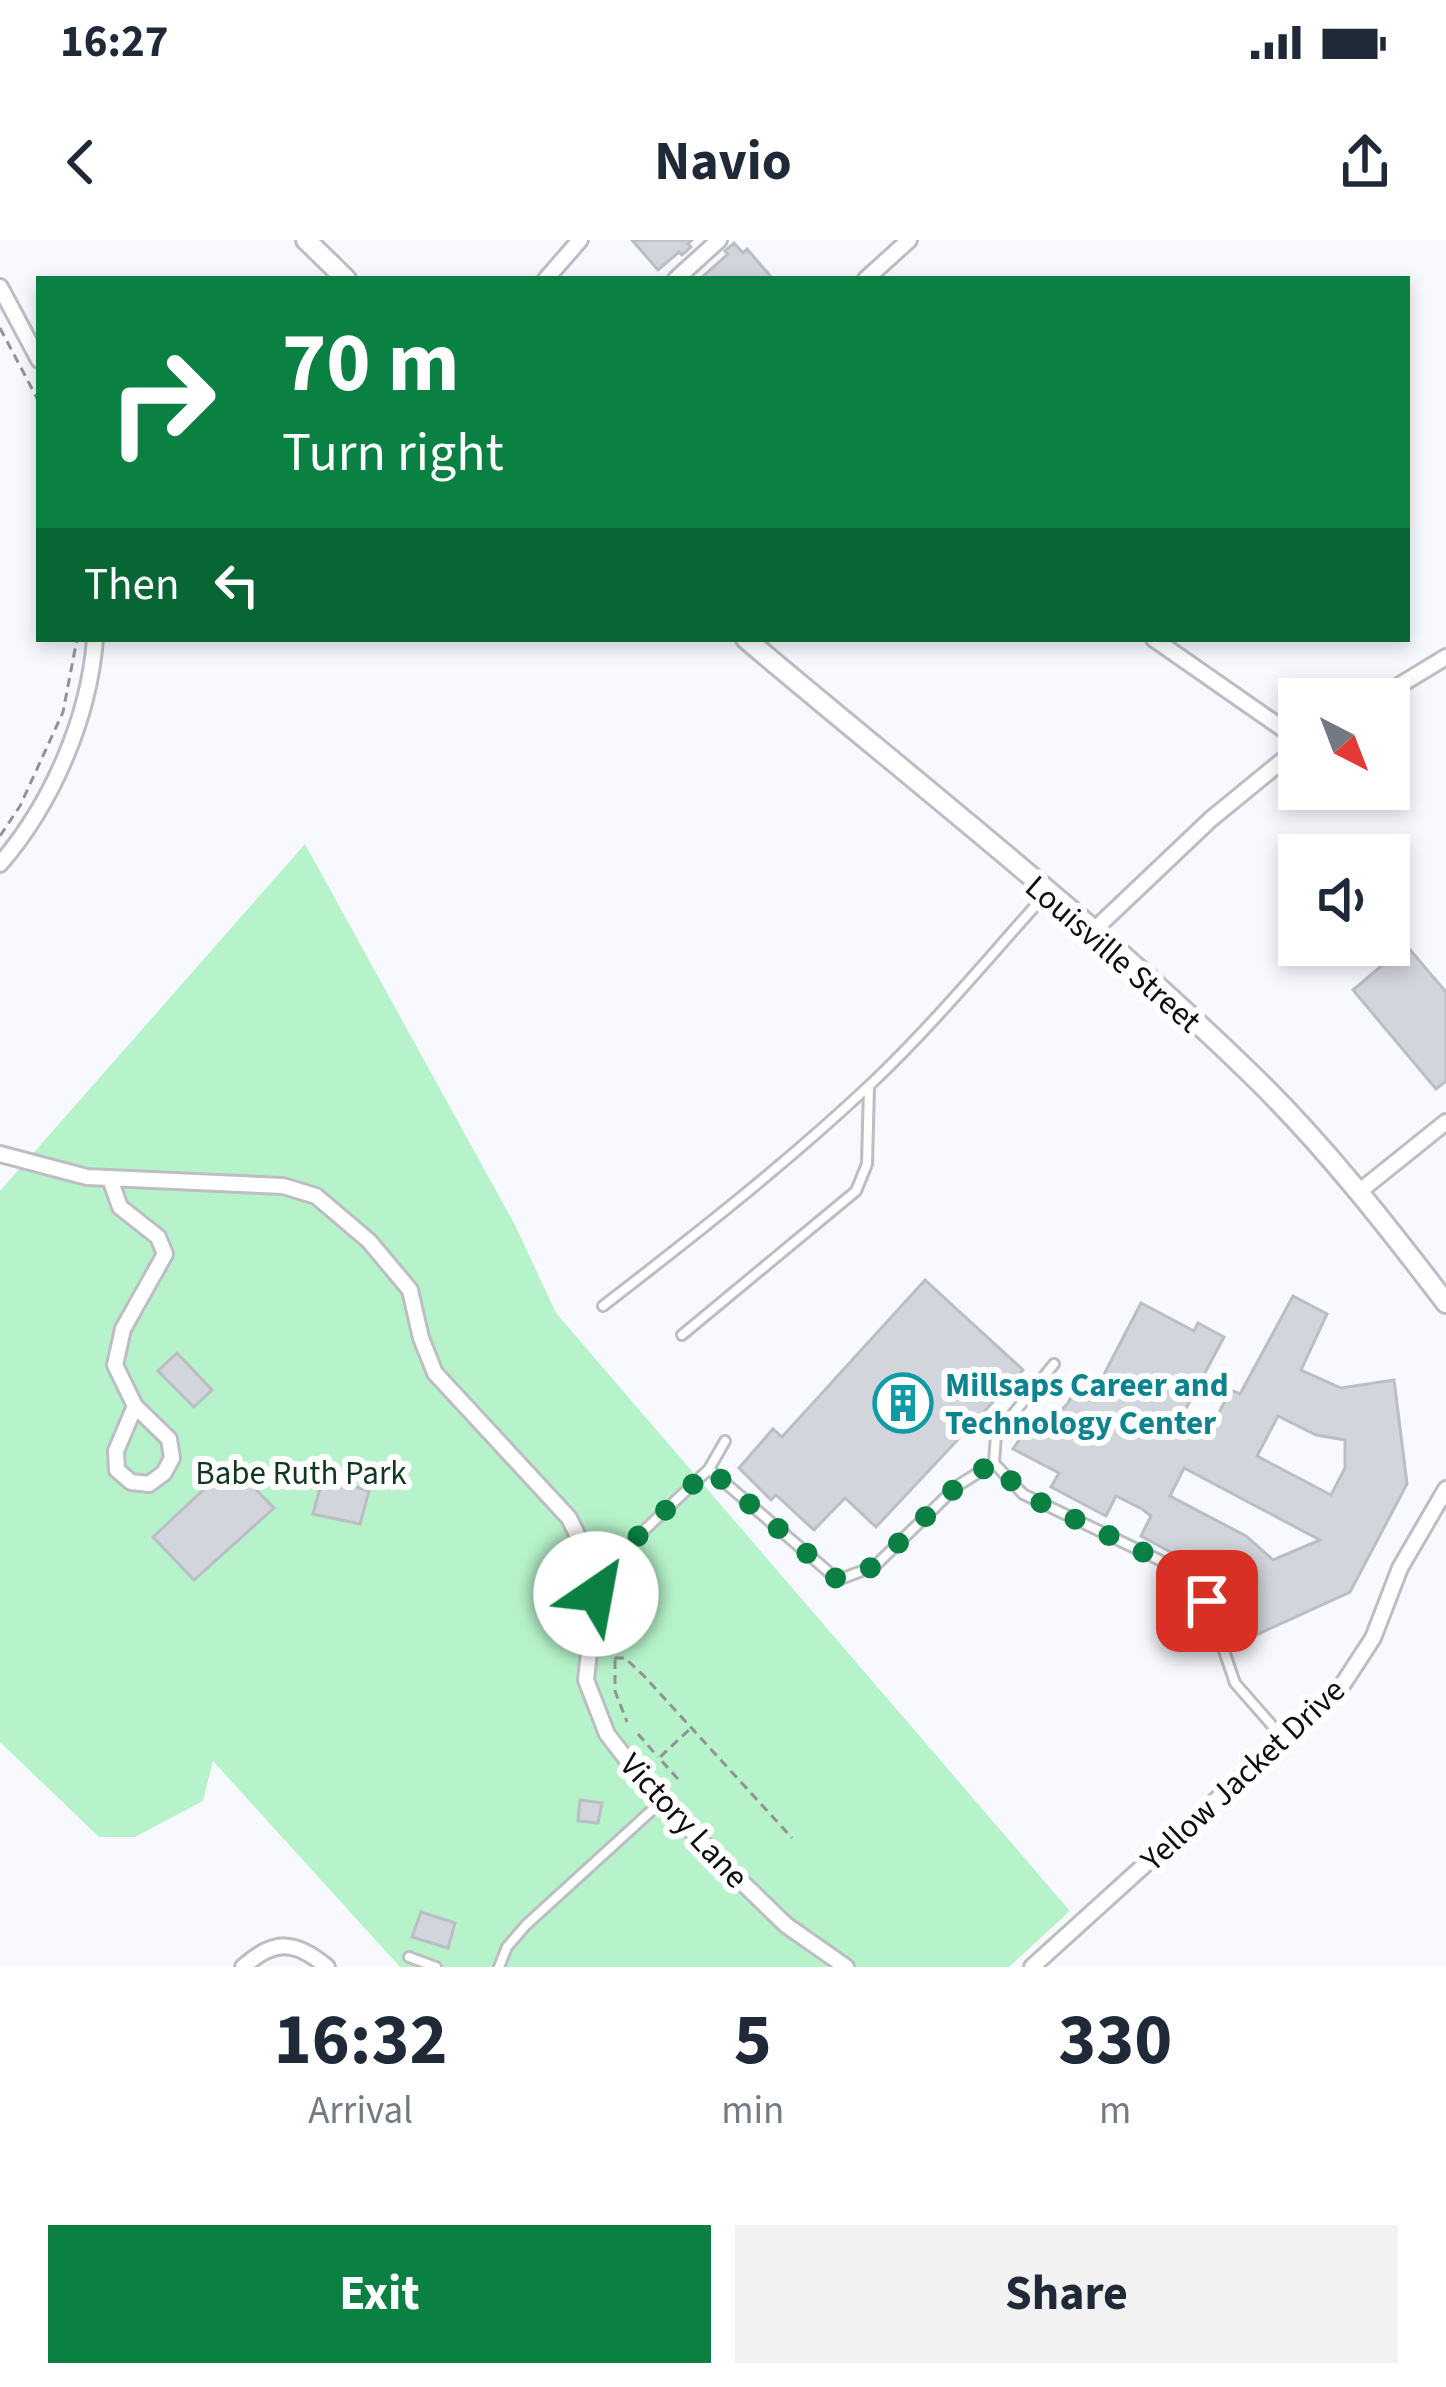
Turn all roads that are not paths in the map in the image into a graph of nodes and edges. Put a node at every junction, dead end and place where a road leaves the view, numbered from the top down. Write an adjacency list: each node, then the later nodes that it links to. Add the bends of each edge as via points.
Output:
1 (306, 240): 5 (main road)
2 (580, 240): 6 (street)
3 (718, 240): 7 (street)
4 (909, 240): 8 (street)
5 (343, 276)
6 (549, 276)
7 (679, 276)
8 (869, 276)
9 (0, 287): 10 (street)
10 (36, 353)
11 (94, 642): 18 (street, via 81,713 53,782)
12 (750, 642): 19 (main road, Louisville Street)
13 (1158, 642): 16 (street)
14 (1446, 657): 15 (street)
15 (1410, 679)
16 (1278, 729)
17 (1278, 762): 20 (street)
18 (0, 864)
19 (1047, 892): 20 (main road, Louisville Street); 21 (lane)
20 (1094, 931): 25 (main road, Louisville Street, via 1252,1075)
21 (869, 1085): 27 (lane); 28 (lane, via 867,1164 856,1191)
22 (1446, 1122): 25 (street)
23 (0, 1154): 24 (street)
24 (110, 1179): 30 (street, via 120,1207 158,1237 165,1254 123,1329 115,1365); 35 (street, via 283,1186 316,1196 369,1240 410,1290 435,1373 569,1518)
25 (1360, 1191): 26 (main road, Louisville Street)
26 (1446, 1303)
27 (603, 1306)
28 (682, 1335)
29 (1054, 1364): 32 (lane, via 996,1435)
30 (135, 1406): 30 (street, via 116,1470 148,1484 172,1458 169,1439)
31 (725, 1441): 33 (lane)
32 (994, 1462): 33 (lane, via 957,1486 875,1566 838,1580); 36 (lane, via 1023,1494 1176,1568 1207,1601 1234,1683)
33 (709, 1469): 35 (lane)
34 (1446, 1489): 36 (street, Yellow Jacket Drive, via 1358,1664)
35 (597, 1575): 37 (street, Victory Lane, via 586,1680 607,1734)
36 (1283, 1739): 44 (street, Yellow Jacket Drive)
37 (663, 1801): 42 (lane, via 526,1924); 43 (street, Victory Lane, via 786,1925)
38 (409, 1957): 41 (lane)
39 (243, 1967): 40 (street, via 263,1949 280,1947 303,1948)
40 (326, 1967)
41 (436, 1967)
42 (499, 1967)
43 (846, 1967)
44 (1032, 1967)

